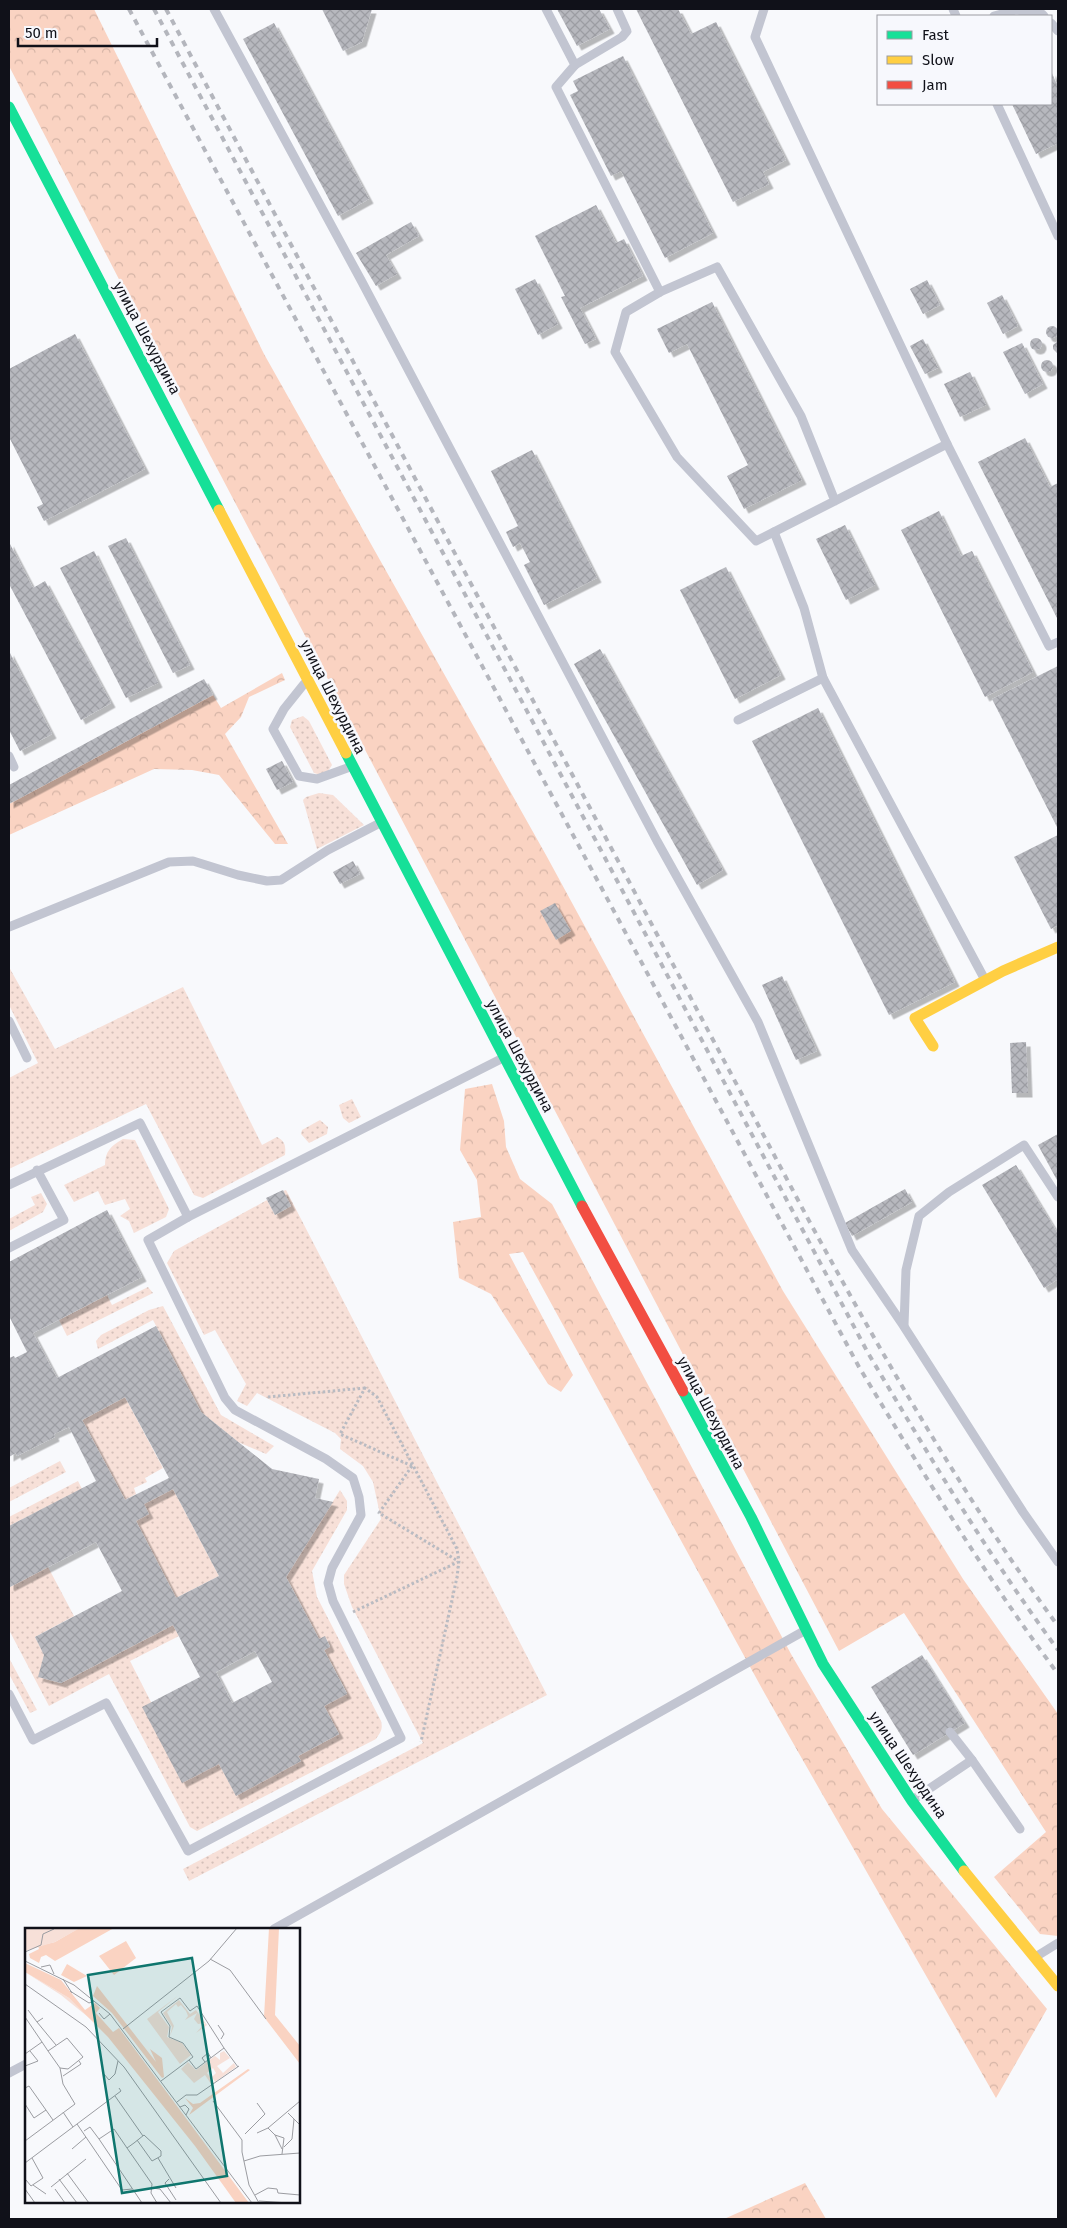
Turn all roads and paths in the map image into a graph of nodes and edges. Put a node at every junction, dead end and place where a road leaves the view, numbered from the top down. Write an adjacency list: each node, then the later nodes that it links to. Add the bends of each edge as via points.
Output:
1 (214, 9): 35 (lane, via 362,282 656,841 758,1022 852,1250)
2 (546, 9): 7 (lane)
3 (617, 9): 7 (lane, via 627,30 622,37)
4 (764, 9): 12 (lane, via 755,37)
5 (998, 15): 6 (lane, via 1016,10)
6 (1043, 15)
7 (575, 65): 11 (lane, via 556,87)
8 (997, 105): 10 (lane)
9 (9, 107): 17 (main road, улица Шехурдина)
10 (1058, 236)
11 (660, 292): 13 (lane, via 717,267 801,416); 14 (lane, via 626,312 615,352 677,456 756,541)
12 (947, 444): 13 (lane); 15 (lane, via 1049,646)
13 (834, 501): 14 (lane)
14 (774, 532): 16 (lane, via 804,608)
15 (1058, 642)
16 (823, 678): 18 (lane); 25 (lane)
17 (308, 680): 20 (main road, улица Шехурдина); 20 (lane, via 284,708 273,729 299,776 317,779)
18 (738, 720)
19 (9, 756): 21 (lane)
20 (351, 766): 22 (main road, улица Шехурдина)
21 (14, 767)
22 (381, 823): 23 (lane, via 328,850 281,880 267,881 193,861 170,862); 29 (main road, улица Шехурдина)
23 (9, 927)
24 (1058, 947): 25 (main road)
25 (984, 980): 27 (main road, via 915,1018)
26 (9, 1021): 28 (lane)
27 (934, 1046)
28 (27, 1058)
29 (504, 1058): 33 (lane); 42 (main road, улица Шехурдина, via 751,1517)
30 (37, 1170): 31 (lane); 33 (lane, via 140,1123); 34 (lane, via 64,1220)
31 (9, 1185)
32 (1058, 1197): 35 (lane, via 1024,1145 949,1192 919,1216 906,1270)
33 (188, 1217): 43 (lane, via 148,1240 225,1398 235,1410 326,1459 353,1478 361,1515 332,1568 328,1584 333,1601 401,1738 188,1850 106,1703 33,1740)
34 (9, 1248)
35 (904, 1325): 40 (lane)
36 (365, 1388): 37 (path); 38 (path, via 377,1397); 38 (path, via 340,1434)
37 (268, 1396)
38 (412, 1466): 39 (path, via 457,1549); 39 (path, via 379,1514)
39 (459, 1561): 41 (path); 45 (path)
40 (1058, 1562)
41 (353, 1612)
42 (806, 1630): 47 (main road, улица Шехурдина, via 823,1664); 49 (lane)
43 (9, 1694)
44 (950, 1732): 46 (lane)
45 (421, 1742)
46 (972, 1760): 47 (lane); 48 (lane)
47 (912, 1801): 51 (main road, улица Шехурдина)
48 (1020, 1829)
49 (276, 1928)
50 (1058, 1944): 51 (lane)
51 (1034, 1958): 52 (main road, улица Шехурдина)
52 (1058, 1986)
53 (25, 2065): 54 (lane)
54 (9, 2073)

